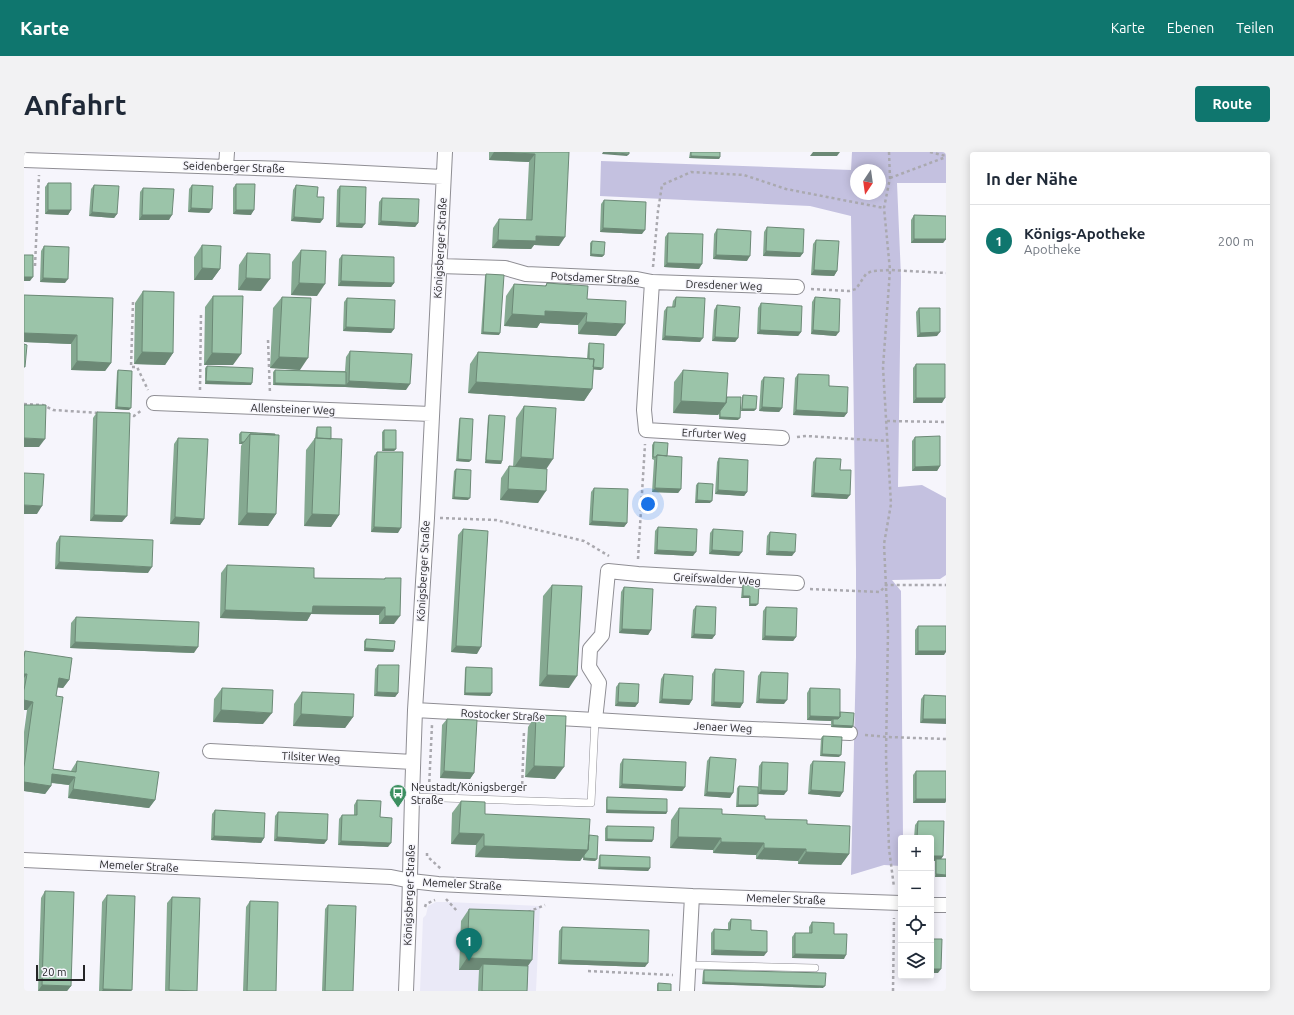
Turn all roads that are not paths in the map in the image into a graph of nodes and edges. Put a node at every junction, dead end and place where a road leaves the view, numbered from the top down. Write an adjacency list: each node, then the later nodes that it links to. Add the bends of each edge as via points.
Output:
1 (227, 152): 4 (street)
2 (445, 152): 5 (street, Königsberger Straße)
3 (29, 158): 4 (street, Seidenberger Straße)
4 (226, 167): 5 (street, Seidenberger Straße)
5 (443, 177): 6 (street, Königsberger Straße)
6 (439, 266): 7 (street, Potsdamer Straße, via 504,268 526,274 637,279); 10 (street, Königsberger Straße)
7 (652, 282): 8 (street, Dresdener Weg); 11 (street, Potsdamer Straße, via 644,410)
8 (797, 287)
9 (154, 403): 10 (street, Allensteiner Weg)
10 (431, 414): 14 (street, Königsberger Straße)
11 (646, 430): 12 (street, Erfurter Weg)
12 (782, 438)
13 (797, 583): 15 (street, Greifswalder Weg, via 608,571 602,635 590,649 589,667 599,683)
14 (415, 710): 15 (street, Rostocker Straße); 18 (street, Königsberger Straße)
15 (595, 720): 16 (street, Jenaer Weg); 19 (lane, via 591,803)
16 (850, 733)
17 (210, 751): 18 (street, Tilsiter Weg)
18 (413, 762): 19 (street, Königsberger Straße)
19 (412, 797): 21 (street, Königsberger Straße)
20 (24, 860): 21 (street, Memeler Straße, via 391,877)
21 (410, 881): 22 (street, Memeler Straße); 28 (street, Königsberger Straße)
22 (692, 896): 23 (street, Memeler Straße); 27 (street)
23 (898, 903)
24 (934, 905): 25 (street)
25 (946, 905)
26 (816, 968): 27 (lane)
27 (688, 971): 29 (street)
28 (406, 991)
29 (686, 991)

